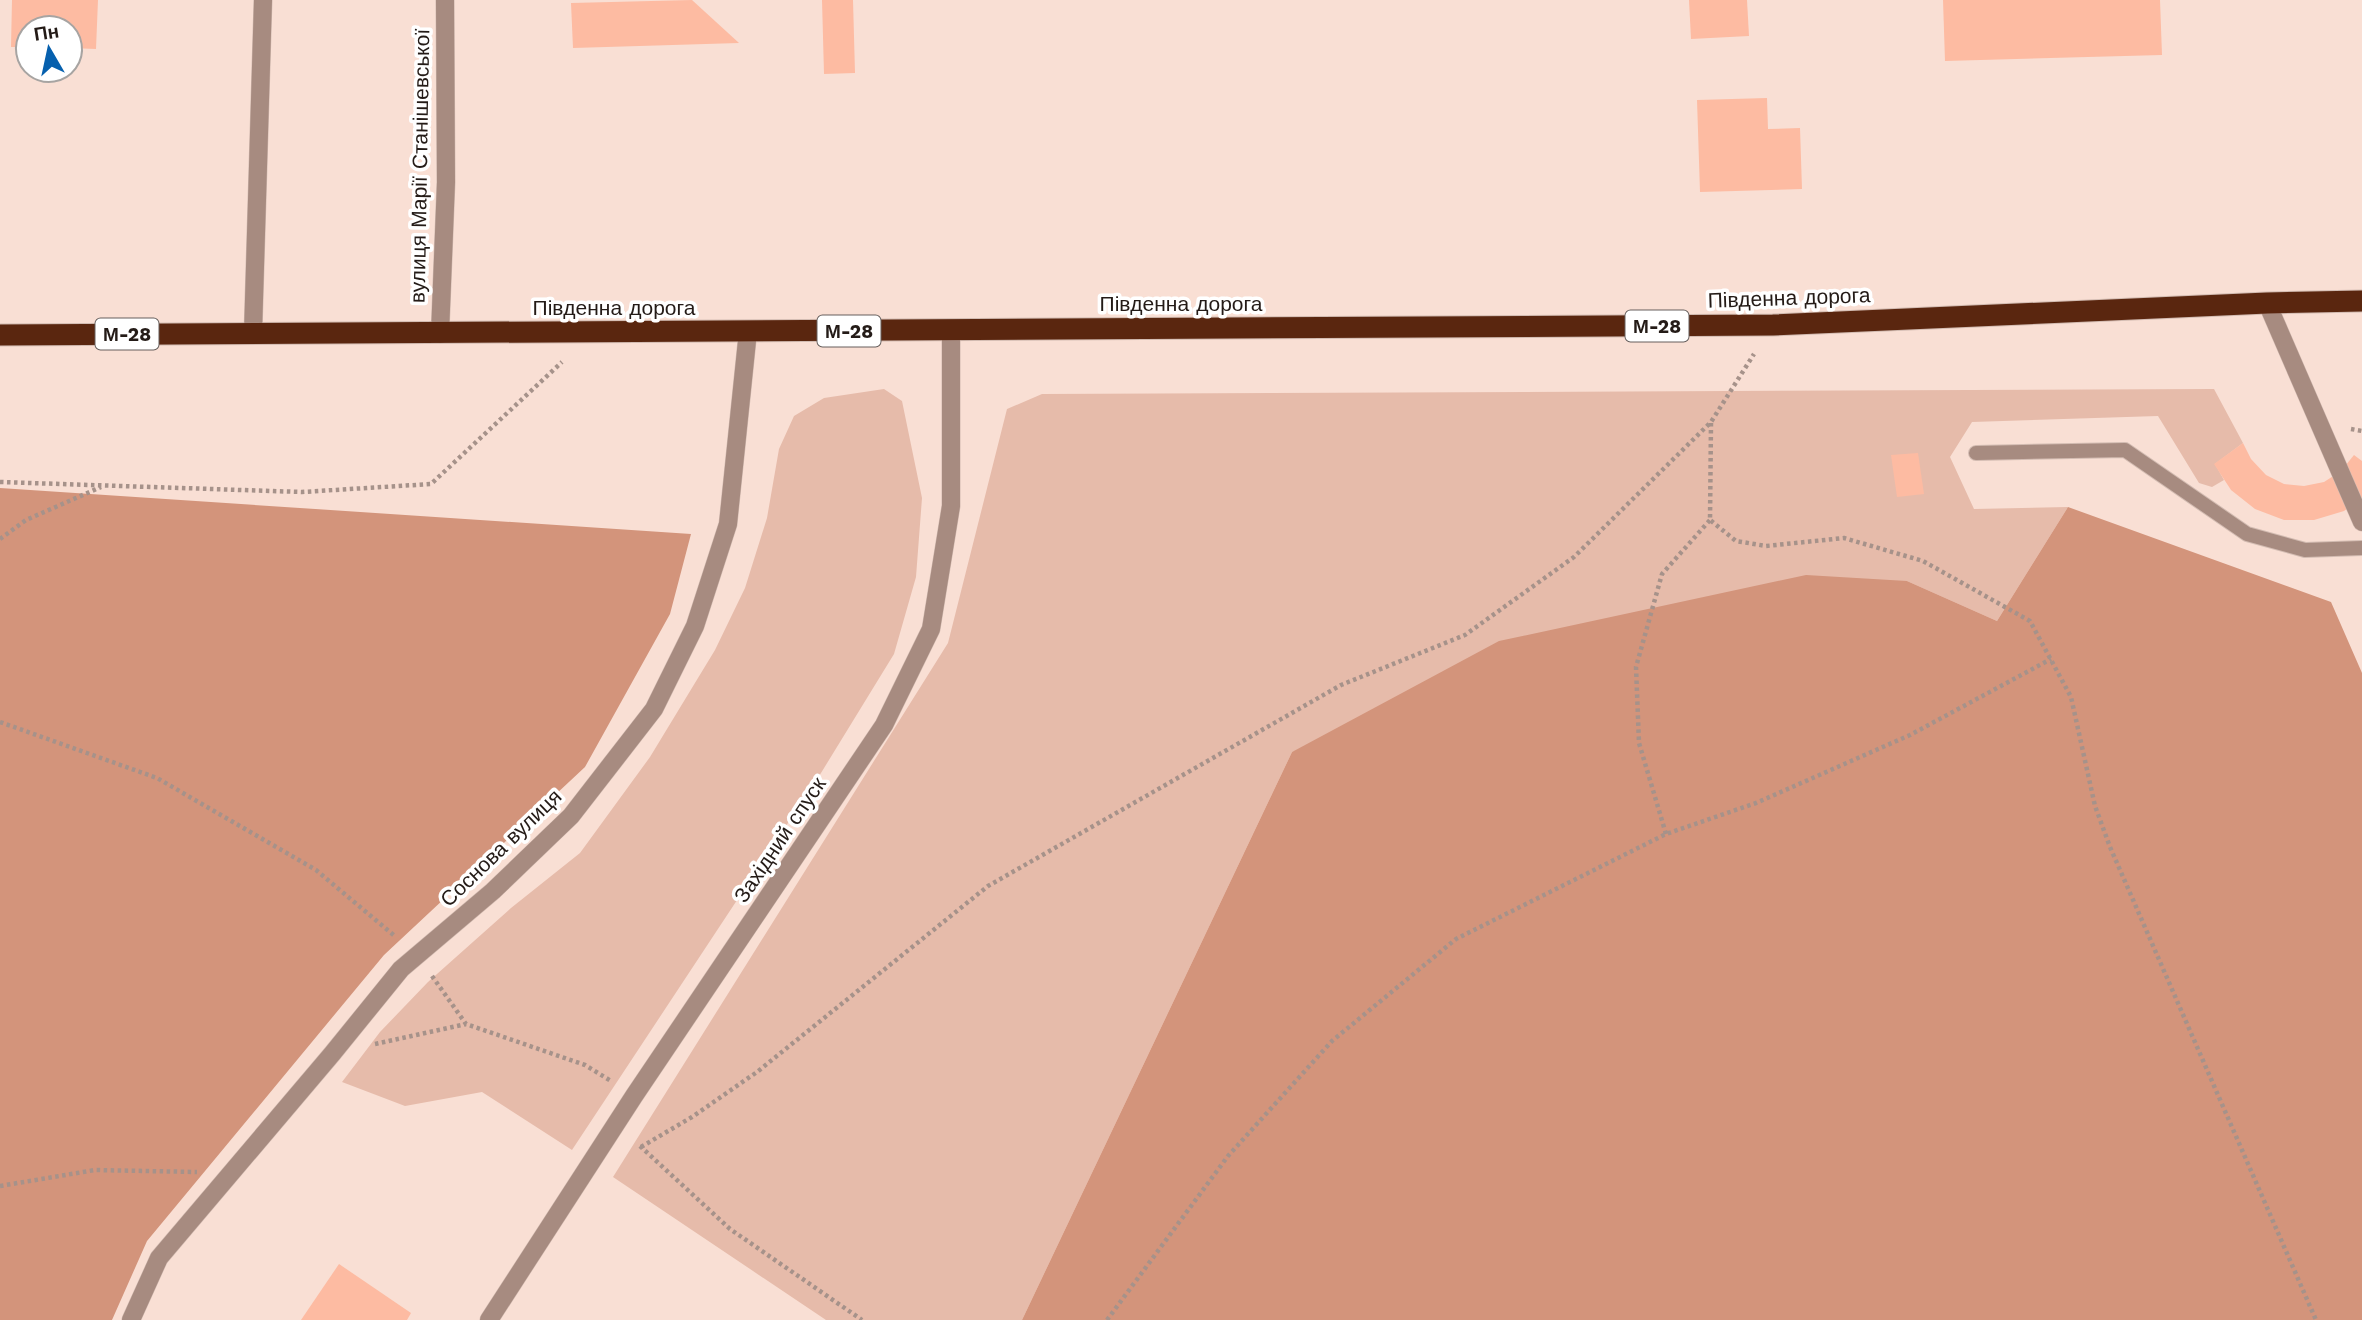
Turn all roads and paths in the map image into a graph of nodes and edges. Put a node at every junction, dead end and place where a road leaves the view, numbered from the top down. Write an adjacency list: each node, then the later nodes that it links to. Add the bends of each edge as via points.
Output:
1 (263, 0): 8 (street)
2 (445, 0): 10 (street, вулиця Марії Станішевської, via 446,182)
3 (2362, 301): 4 (highway, Південна дорога / М-28)
4 (2267, 303): 5 (highway, Південна дорога / М-28); 17 (street)
5 (1773, 325): 6 (highway, Південна дорога / М-28); 12 (path)
6 (951, 330): 7 (highway, Південна дорога / М-28); 26 (street, Західний спуск, via 951,506 931,629 884,725)
7 (748, 331): 9 (highway, Південна дорога / М-28); 23 (street, Соснова вулиця, via 728,524 695,626 654,709 571,816)
8 (253, 333): 10 (highway, Південна дорога / М-28); 11 (highway, Південна дорога / М-28)
9 (594, 333): 10 (highway, Південна дорога / М-28); 15 (path, via 431,484 302,492)
10 (440, 334)
11 (0, 335)
12 (1711, 422): 16 (path); 28 (path, via 1574,557 1465,635 1341,685 988,886 757,1072)
13 (1976, 453): 19 (lane, via 2125,450 2247,534 2305,550)
14 (0, 482): 15 (path)
15 (104, 486): 18 (path, via 26,520)
16 (1710, 520): 20 (path, via 1737,541 1766,546 1844,538 1923,561 2030,621); 22 (path, via 1662,574 1636,667 1639,743)
17 (2362, 522)
18 (0, 539)
19 (2362, 548)
20 (2051, 659): 22 (path, via 1910,735 1756,803); 35 (path, via 2071,697 2095,806 2110,846)
21 (0, 722): 23 (path, via 157,778 316,870)
22 (1666, 834): 34 (path, via 1456,939 1332,1041 1228,1156)
23 (417, 955): 24 (path); 25 (street, Соснова вулиця)
24 (466, 1024): 25 (path); 26 (path, via 585,1065)
25 (332, 1054): 29 (street, Соснова вулиця)
26 (634, 1096): 27 (street, Західний спуск)
27 (616, 1125): 28 (path); 32 (street, Західний спуск)
28 (641, 1147): 33 (path, via 730,1229)
29 (232, 1173): 30 (path, via 95,1170); 31 (street, Соснова вулиця, via 159,1258)
30 (0, 1186)
31 (131, 1320)
32 (489, 1320)
33 (862, 1320)
34 (1107, 1320)
35 (2316, 1320)

